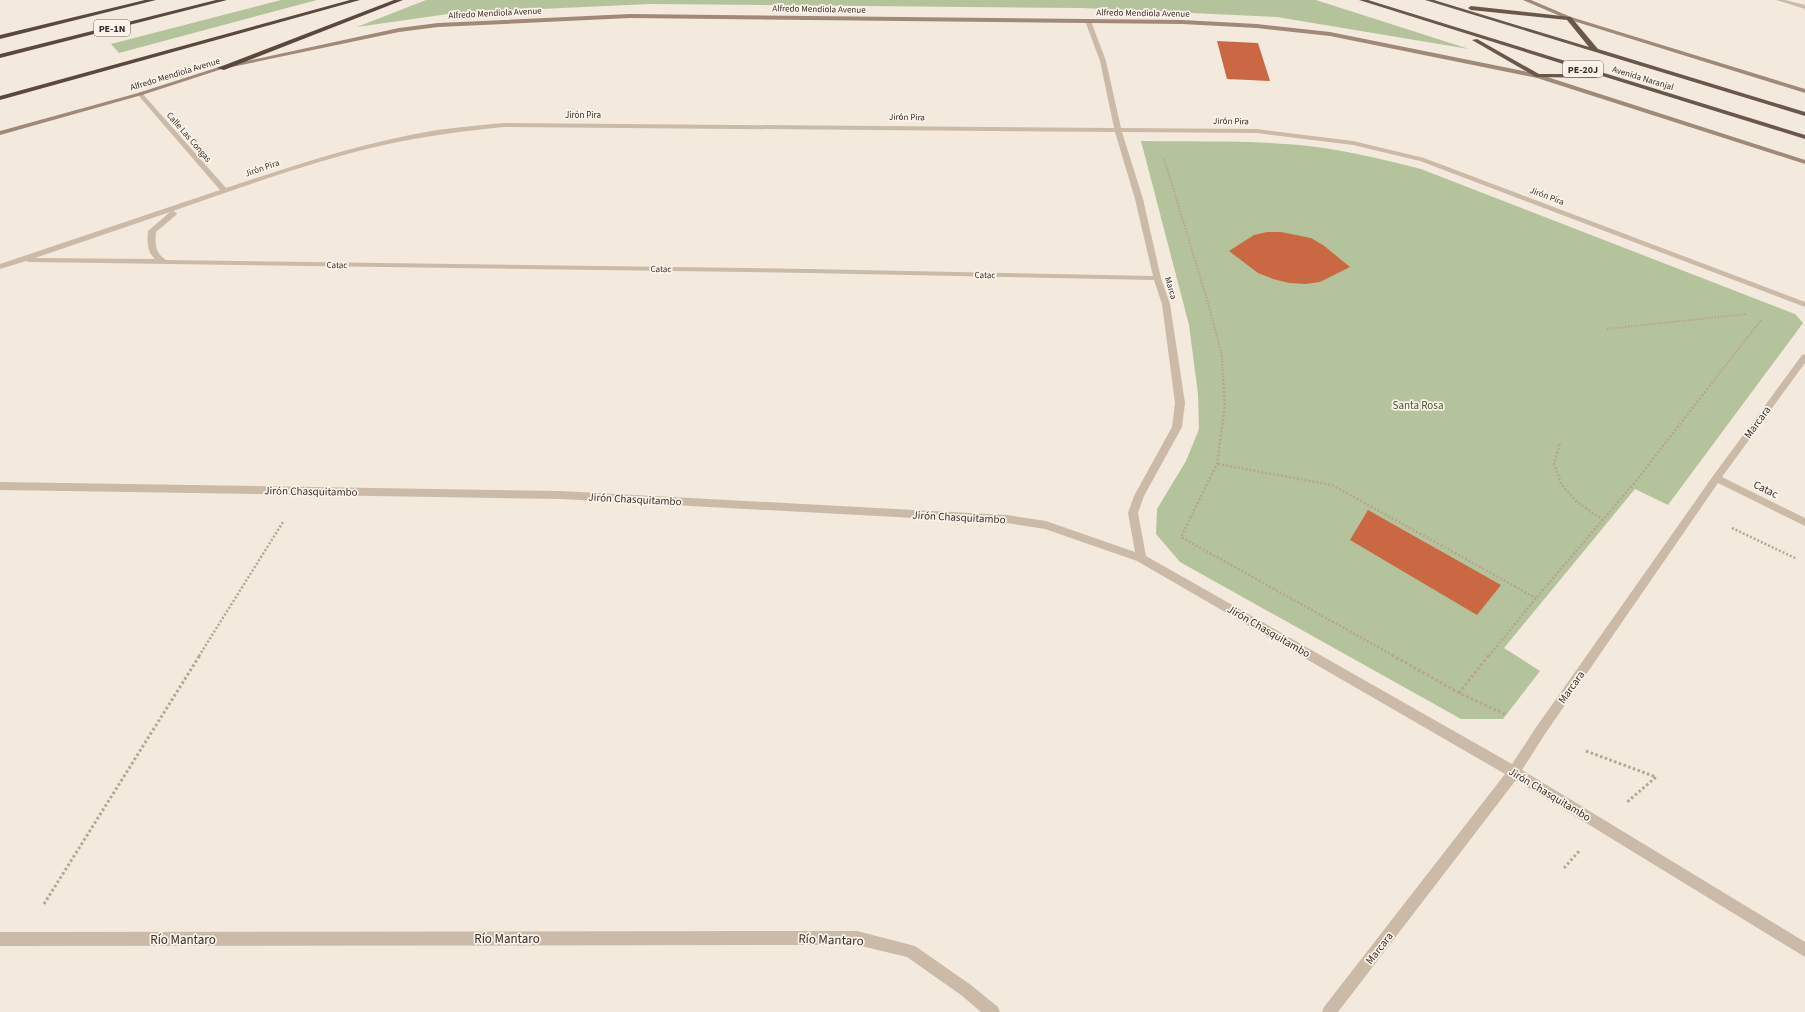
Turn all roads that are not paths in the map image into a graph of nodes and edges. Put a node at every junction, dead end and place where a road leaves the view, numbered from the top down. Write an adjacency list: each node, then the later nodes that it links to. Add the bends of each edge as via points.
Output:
1 (153, 0): 14 (highway, PE-1N)
2 (224, 0): 16 (highway, PE-1N)
3 (357, 0): 22 (highway)
4 (400, 0): 17 (highway)
5 (1362, 0): 13 (highway, Avenida Naranjal / PE-20J)
6 (1428, 0): 9 (highway, Avenida Naranjal / PE-20J)
7 (1526, 0): 11 (main road)
8 (1779, 0): 10 (street)
9 (1447, 6): 11 (highway); 15 (highway, Avenida Naranjal / PE-20J)
10 (1805, 7)
11 (1568, 18): 15 (highway); 20 (main road)
12 (1088, 21): 17 (main road, Alfredo Mendiola Avenue, via 630,16 438,25 399,30); 18 (main road, Alfredo Mendiola Avenue, via 1257,26 1330,34); 24 (street, Marca, via 1103,61)
13 (1458, 30): 18 (highway); 19 (highway, Avenida Naranjal / PE-20J)
14 (0, 37)
15 (1596, 52): 23 (highway, Avenida Naranjal / PE-20J)
16 (0, 56)
17 (221, 68): 21 (main road, Alfredo Mendiola Avenue)
18 (1538, 76): 19 (highway); 27 (main road)
19 (1607, 76): 26 (highway, Avenida Naranjal / PE-20J)
20 (1805, 91)
21 (140, 94): 25 (main road, Alfredo Mendiola Avenue); 28 (street, Calle Las Congas)
22 (0, 98)
23 (1805, 114)
24 (1118, 129): 28 (street, Jirón Pira, via 504,125 438,132 383,143 311,162); 33 (street, Marca, via 1139,199); 34 (street, Jirón Pira, via 1257,131 1354,143 1422,159)
25 (0, 133)
26 (1805, 137)
27 (1805, 162)
28 (225, 192): 29 (street, Jirón Pira)
29 (183, 206): 30 (street, Jirón Pira); 31 (street, via 152,231 151,244 156,257)
30 (21, 260): 31 (street, Catac); 32 (street, Jirón Pira)
31 (165, 262): 33 (street, Catac)
32 (0, 268)
33 (1157, 278): 39 (street, Marca, via 1166,304 1180,403 1177,427 1138,496 1134,513)
34 (1805, 305)
35 (1805, 357): 36 (street, Marcara)
36 (1716, 478): 38 (street, Catac); 40 (street, Marcara)
37 (0, 486): 39 (street, Jirón Chasquitambo, via 561,495 1007,520 1046,525)
38 (1805, 522)
39 (1141, 558): 40 (street, Jirón Chasquitambo)
40 (1514, 772): 42 (street, Jirón Chasquitambo); 44 (street, Marcara)
41 (0, 939): 43 (street, Río Mantaro, via 857,938 910,951)
42 (1805, 950)
43 (993, 1012)
44 (1329, 1012)

